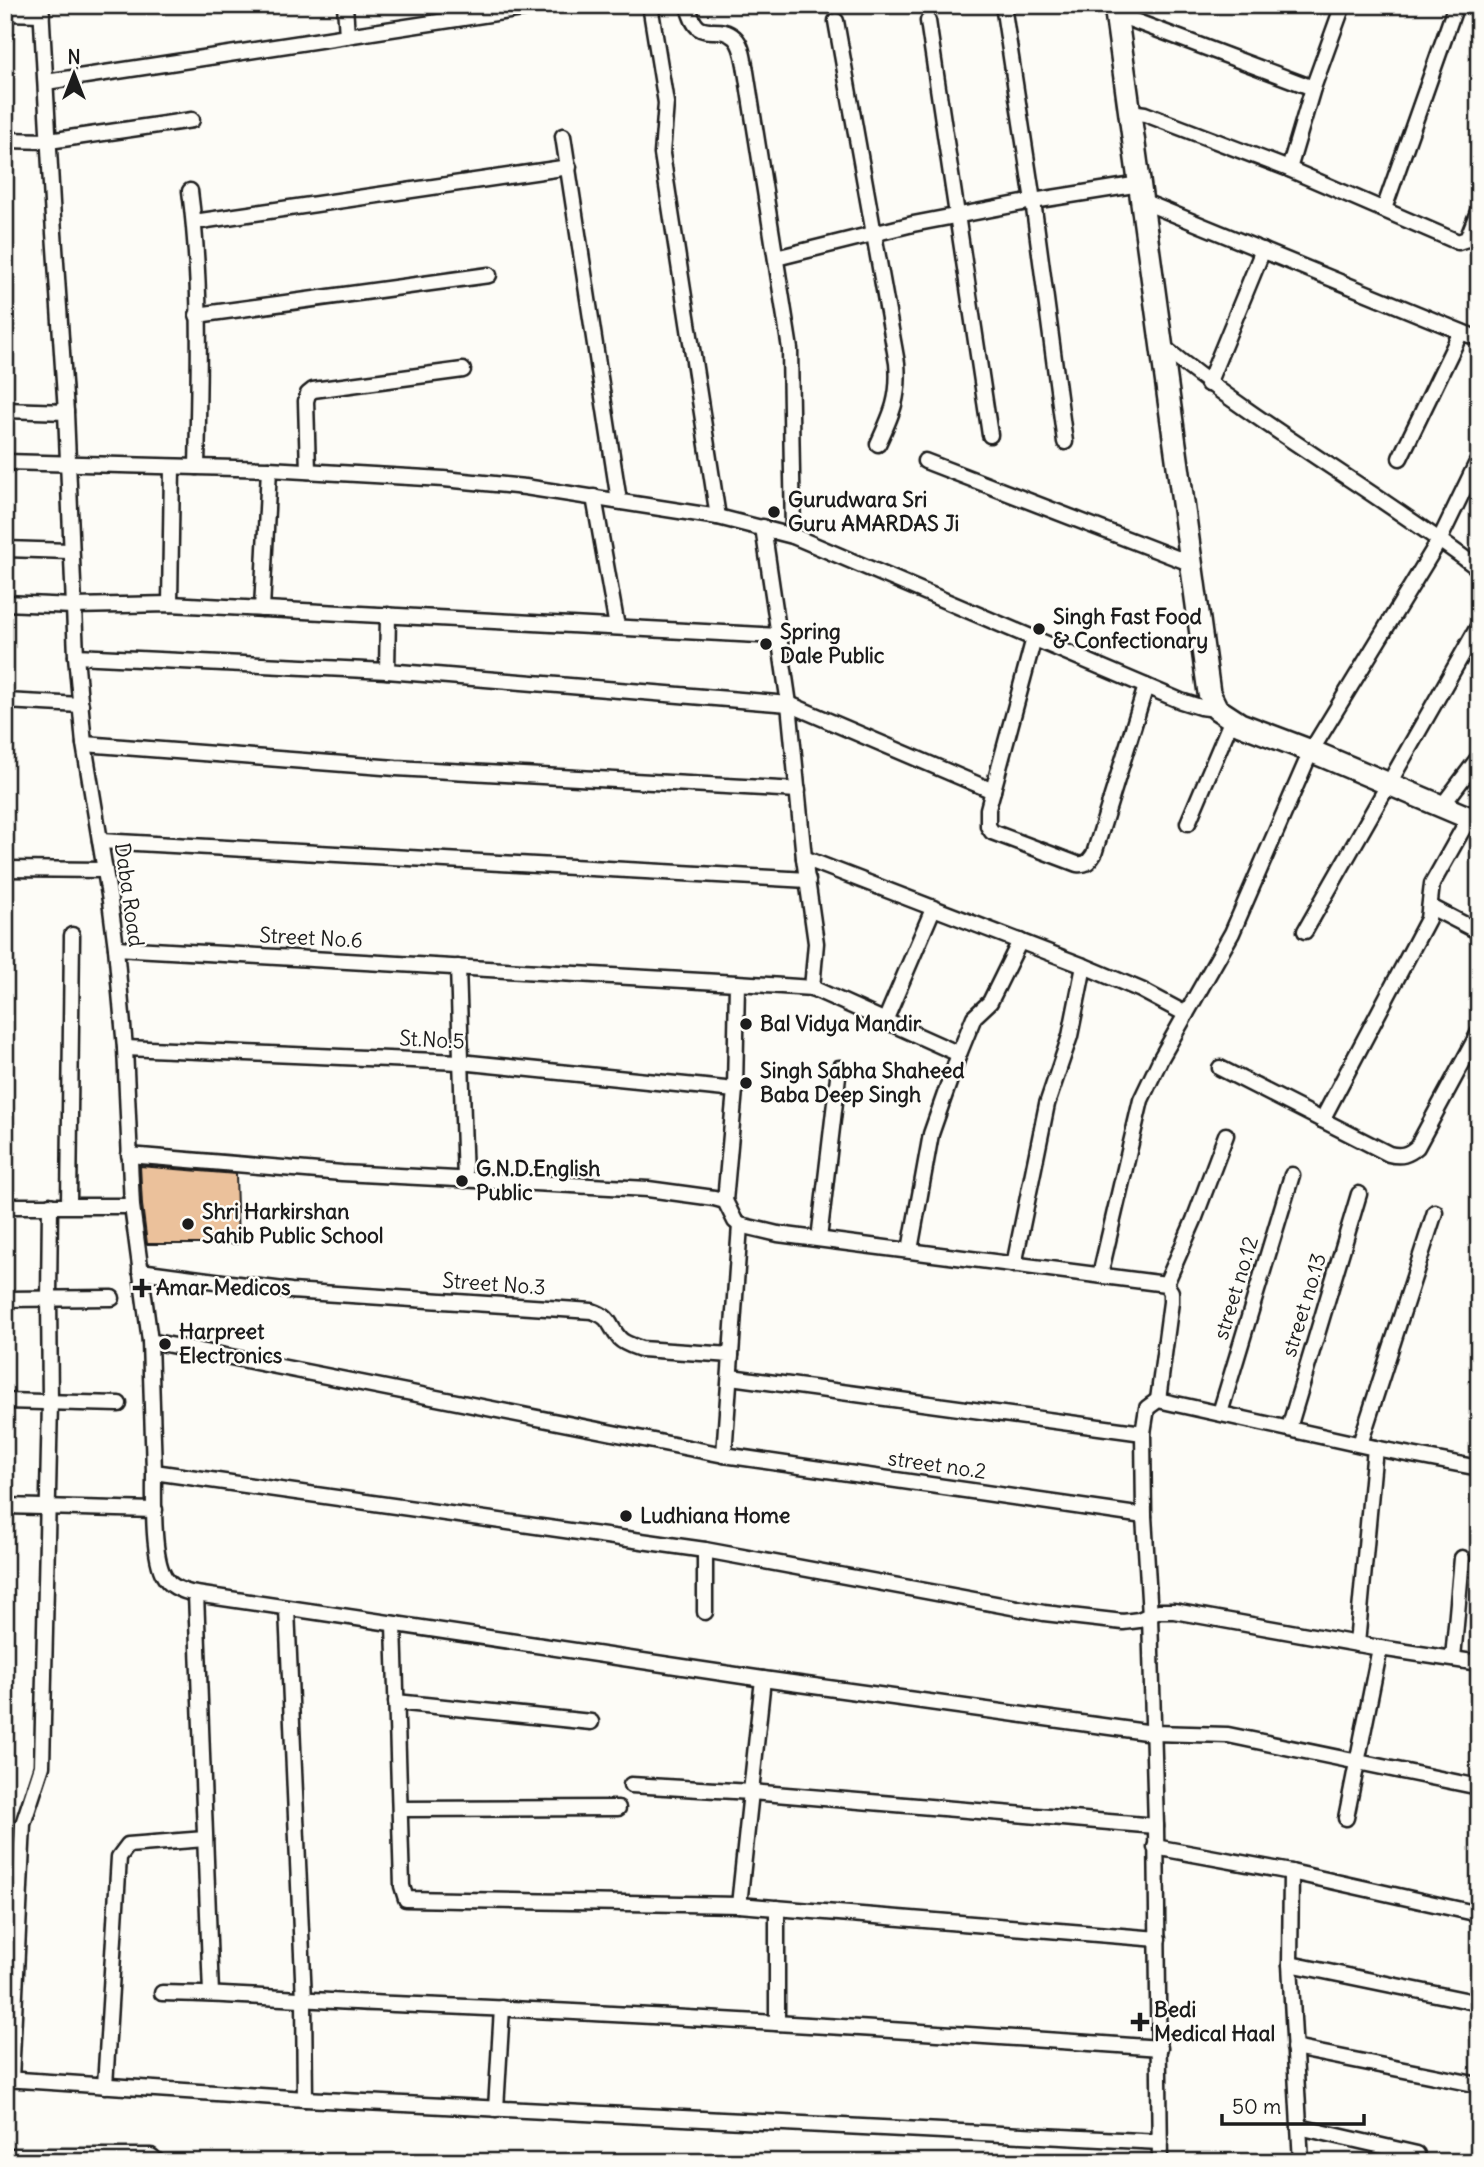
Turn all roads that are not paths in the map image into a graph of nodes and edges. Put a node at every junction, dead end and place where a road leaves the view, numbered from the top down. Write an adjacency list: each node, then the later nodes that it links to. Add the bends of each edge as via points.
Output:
1 (345, 5): 14 (street)
2 (549, 5): 8 (street)
3 (650, 5): 57 (street, via 666,103 662,154)
4 (688, 5): 33 (street, via 698,28 725,33 740,46)
5 (1003, 5): 26 (street)
6 (1343, 5): 16 (street)
7 (1456, 5): 27 (street)
8 (510, 8): 14 (street)
9 (1115, 9): 16 (street); 17 (street)
10 (42, 10): 11 (street); 15 (street, Daba Road)
11 (5, 13)
12 (836, 21): 31 (street)
13 (928, 21): 29 (street)
14 (347, 36): 15 (street)
15 (46, 82): 21 (street, Daba Road)
16 (1313, 88): 23 (street)
17 (1130, 112): 23 (street); 25 (street)
18 (192, 120): 21 (street)
19 (563, 136): 22 (street)
20 (5, 141): 21 (street)
21 (49, 141): 42 (street, Daba Road)
22 (569, 167): 30 (street); 56 (street)
23 (1289, 169): 27 (street)
24 (190, 191): 30 (street)
25 (1141, 193): 26 (street); 32 (street); 38 (street)
26 (1033, 201): 29 (street); 44 (street)
27 (1384, 209): 28 (street, via 1458,242 1467,239)
28 (1479, 209)
29 (957, 217): 31 (street); 43 (street)
30 (194, 222): 35 (street)
31 (875, 235): 33 (street); 45 (street, via 898,377 894,409)
32 (1263, 250): 36 (street); 40 (street)
33 (776, 258): 59 (street, via 790,349)
34 (489, 275): 35 (street)
35 (197, 315): 52 (street)
36 (1461, 332): 37 (street); 46 (street)
37 (1479, 339)
38 (1162, 346): 40 (street); 63 (street)
39 (463, 370): 54 (street, via 313,390 306,401)
40 (1208, 384): 60 (street)
41 (5, 411): 42 (street)
42 (66, 412): 50 (street, Daba Road)
43 (990, 435)
44 (1065, 442)
45 (878, 444)
46 (1400, 458)
47 (1479, 458): 60 (street)
48 (925, 461): 63 (street)
49 (5, 462): 50 (street)
50 (68, 464): 51 (street); 62 (street, Daba Road)
51 (172, 467): 52 (street); 66 (street)
52 (197, 467): 53 (street)
53 (269, 469): 54 (street); 68 (street)
54 (308, 471): 55 (street, via 457,480)
55 (594, 497): 56 (street); 71 (street)
56 (619, 501): 57 (street)
57 (718, 517): 58 (street)
58 (763, 527): 59 (street); 72 (street)
59 (793, 536): 73 (street)
60 (1440, 539): 64 (street); 82 (street)
61 (5, 549): 62 (street)
62 (71, 551): 67 (street, Daba Road)
63 (1192, 564): 80 (street, via 1209,693)
64 (1479, 569)
65 (5, 603): 67 (street)
66 (170, 604): 67 (street); 68 (street)
67 (73, 606): 74 (street, Daba Road)
68 (262, 608): 69 (street)
69 (388, 615): 71 (street); 75 (street)
70 (1479, 625): 84 (street)
71 (617, 627): 72 (street)
72 (779, 636): 78 (street)
73 (1034, 638): 76 (street); 86 (street)
74 (76, 656): 75 (street); 79 (street, Daba Road)
75 (387, 671): 78 (street)
76 (1146, 686): 80 (street); 86 (street, via 1089,861 1077,864 992,832 987,820)
77 (5, 701): 79 (street)
78 (789, 704): 85 (street); 86 (street)
79 (81, 705): 81 (street, Daba Road)
80 (1224, 714): 82 (street); 89 (street)
81 (84, 744): 85 (street, via 396,768); 90 (street, Daba Road)
82 (1311, 751): 84 (street); 106 (street, via 1232,933)
83 (1479, 757): 87 (street)
84 (1387, 784): 87 (street); 97 (street)
85 (798, 790): 91 (street)
86 (993, 791)
87 (1442, 806): 88 (street)
88 (1474, 820): 95 (street, via 1436,874)
89 (1188, 823)
90 (100, 841): 93 (street, Daba Road); 94 (street)
91 (804, 858): 94 (street); 96 (street)
92 (5, 869): 93 (street)
93 (105, 870): 101 (street, Daba Road)
94 (808, 880): 105 (street, via 816,943)
95 (1431, 907): 98 (street); 115 (street)
96 (933, 909): 100 (street); 107 (street)
97 (1305, 931)
98 (1479, 932)
99 (72, 935): 123 (street)
100 (1020, 941): 102 (street); 110 (street, via 990,1002 974,1017)
101 (116, 948): 103 (street, Street No.6); 109 (street, Daba Road)
102 (1084, 966): 106 (street); 130 (street, via 1070,1036 1047,1104)
103 (458, 967): 104 (street, Street No.6); 111 (street)
104 (737, 983): 105 (street, Street No.6); 114 (street)
105 (812, 988): 107 (street)
106 (1186, 1014): 132 (street, via 1141,1100)
107 (885, 1021): 110 (street)
108 (1479, 1032): 115 (street, via 1410,1154 1389,1154)
109 (125, 1048): 111 (street, St.No.5); 117 (street, Daba Road)
110 (959, 1054): 129 (street, via 932,1134)
111 (460, 1062): 114 (street, St.No.5); 119 (street)
112 (839, 1068): 128 (street)
113 (1220, 1068): 115 (street)
114 (735, 1090): 121 (street)
115 (1322, 1119)
116 (1226, 1136): 133 (street)
117 (129, 1155): 119 (street); 125 (street, Daba Road)
118 (1292, 1175): 144 (street, street no.12)
119 (465, 1180): 121 (street, via 648,1189)
120 (1359, 1194): 145 (street, street no.13)
121 (725, 1201): 127 (street)
122 (50, 1205): 123 (street); 124 (street); 134 (street)
123 (69, 1205): 125 (street)
124 (5, 1206)
125 (132, 1206): 131 (street, Daba Road)
126 (1435, 1212): 147 (street)
127 (740, 1225): 128 (street); 138 (street)
128 (818, 1239): 129 (street)
129 (910, 1250): 130 (street)
130 (1014, 1265): 132 (street)
131 (140, 1271): 137 (street, Daba Road); 138 (street, Street No.3, via 291,1291 592,1311 608,1319 628,1345)
132 (1100, 1275): 133 (street)
133 (1166, 1284): 140 (street, via 1171,1302)
134 (49, 1298): 135 (street); 136 (street); 142 (street)
135 (111, 1298)
136 (5, 1299)
137 (150, 1341): 149 (street, street no.2); 151 (street, Daba Road)
138 (731, 1355): 139 (street)
139 (731, 1377): 146 (street); 149 (street)
140 (1158, 1400): 144 (street); 146 (street, via 1147,1408)
141 (5, 1401): 142 (street)
142 (50, 1402): 143 (street); 153 (street)
143 (119, 1404)
144 (1220, 1413): 145 (street)
145 (1289, 1428): 147 (street)
146 (1143, 1433): 155 (street)
147 (1360, 1444): 148 (street)
148 (1375, 1448): 150 (street); 163 (street)
149 (724, 1455): 155 (street, street no.2)
150 (1479, 1468)
151 (154, 1472): 154 (street, Daba Road); 156 (street)
152 (5, 1506): 153 (street)
153 (48, 1508): 154 (street); 195 (street, via 42,1766 23,1824)
154 (155, 1510): 158 (street, Daba Road, via 163,1575 169,1583)
155 (1144, 1516): 161 (street)
156 (705, 1550): 160 (street); 161 (street, via 1044,1613 1123,1622)
157 (1462, 1558): 165 (street)
158 (196, 1594): 159 (street); 179 (street)
159 (288, 1609): 162 (street); 189 (street)
160 (705, 1612)
161 (1150, 1616): 163 (street, via 1174,1611); 170 (street)
162 (394, 1624): 167 (street); 168 (street)
163 (1357, 1644): 164 (street)
164 (1380, 1648): 165 (street); 171 (street)
165 (1453, 1658): 166 (street)
166 (1479, 1663)
167 (763, 1679): 170 (street); 174 (street)
168 (396, 1702): 169 (street); 176 (street)
169 (591, 1722)
170 (1153, 1733): 171 (street, via 1228,1735); 178 (street)
171 (1358, 1761): 173 (street); 177 (street)
172 (631, 1785): 174 (street)
173 (1479, 1787)
174 (751, 1792): 178 (street); 182 (street)
175 (618, 1808): 176 (street)
176 (401, 1809): 182 (street, via 406,1899)
177 (1346, 1818)
178 (1156, 1826): 180 (street)
179 (205, 1839): 188 (street); 197 (street, via 128,1845 119,1857)
180 (1155, 1847): 181 (street); 185 (street)
181 (1291, 1872): 184 (street); 186 (street)
182 (739, 1905): 183 (street)
183 (778, 1908): 185 (street); 192 (street)
184 (1479, 1914)
185 (1158, 1939): 193 (street)
186 (1290, 1964): 190 (street); 194 (street)
187 (162, 1993): 188 (street)
188 (211, 1994): 189 (street)
189 (304, 2000): 191 (street); 198 (street)
190 (1479, 2003)
191 (502, 2008): 192 (street); 199 (street)
192 (777, 2023): 193 (street)
193 (1160, 2048): 201 (street)
194 (1294, 2048): 196 (street); 200 (street)
195 (8, 2079): 197 (street)
196 (1479, 2085)
197 (105, 2086): 198 (street)
198 (304, 2099): 199 (street)
199 (496, 2109): 201 (street)
200 (1299, 2127): 202 (street); 206 (street)
201 (1160, 2142): 205 (street)
202 (1417, 2154)
203 (5, 2156): 204 (street, via 151,2156)
204 (158, 2162)
205 (1160, 2162)
206 (1301, 2162)

